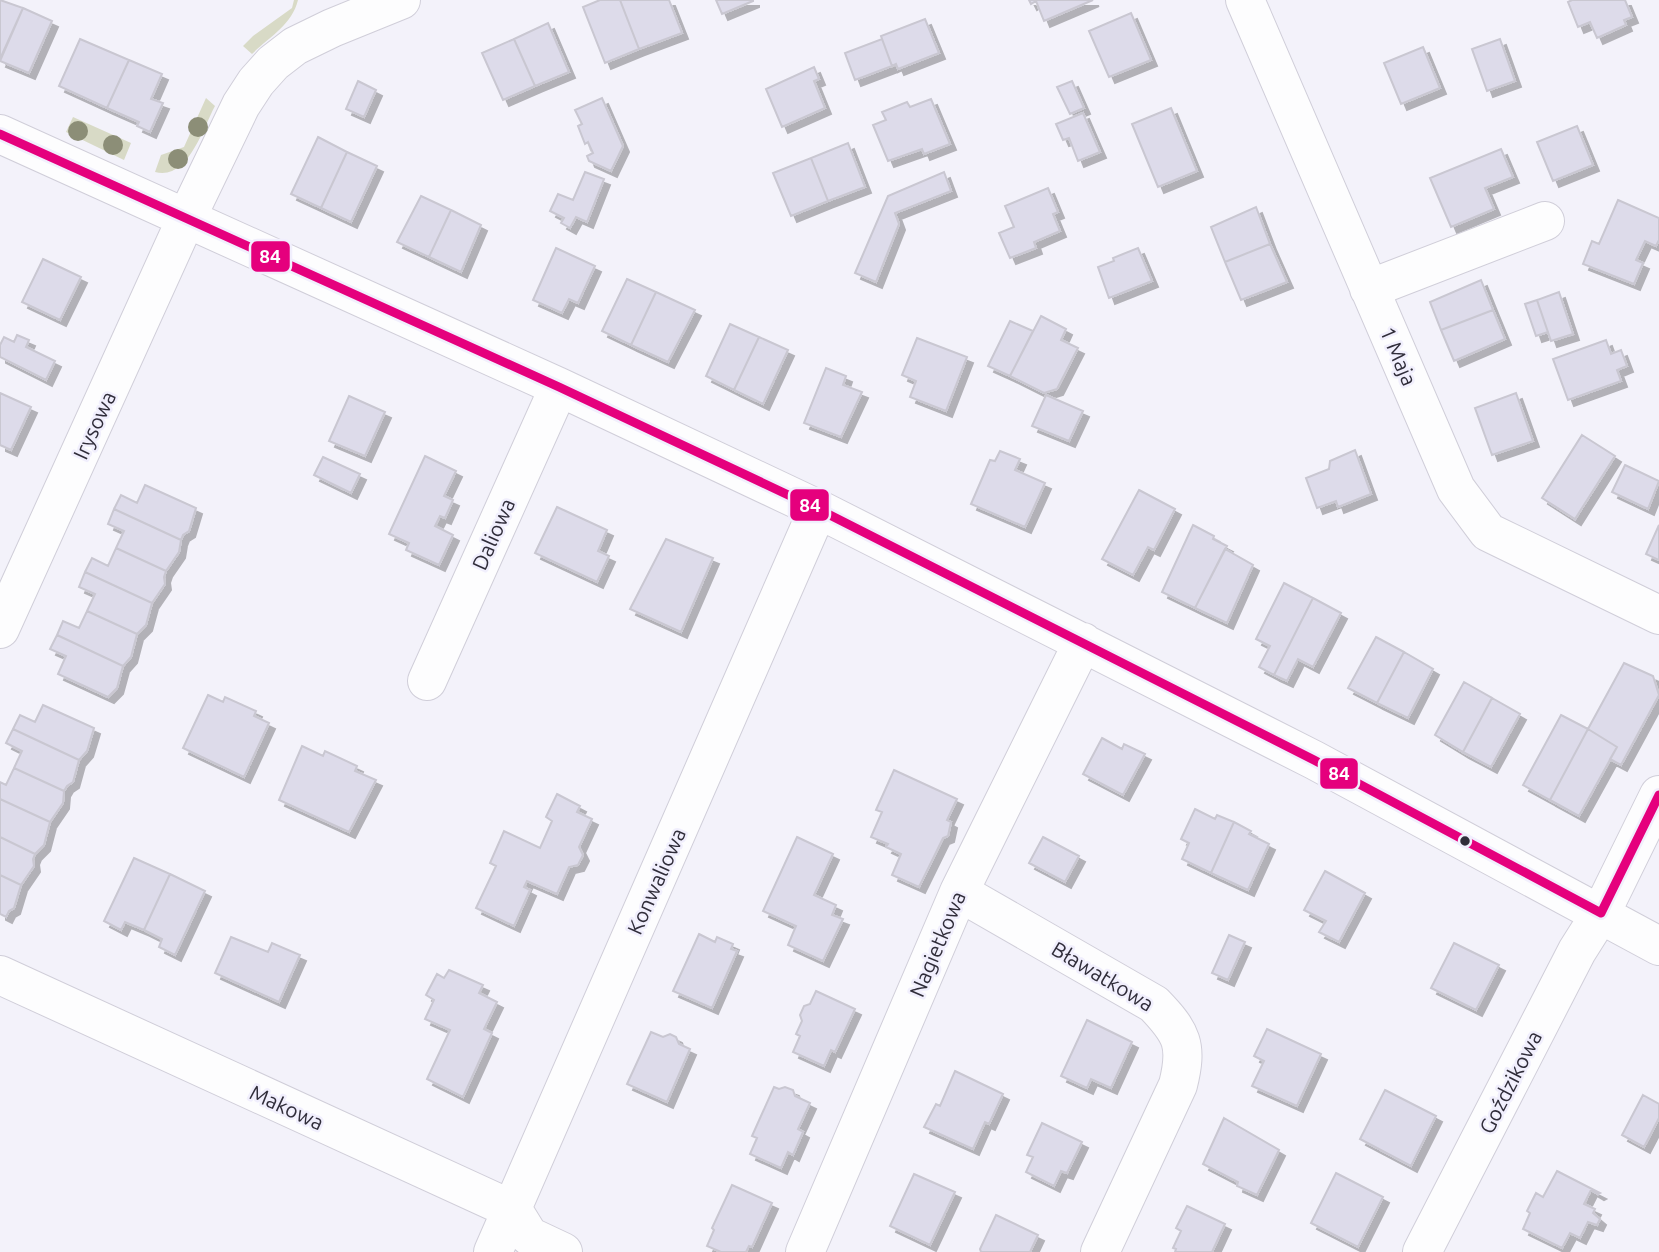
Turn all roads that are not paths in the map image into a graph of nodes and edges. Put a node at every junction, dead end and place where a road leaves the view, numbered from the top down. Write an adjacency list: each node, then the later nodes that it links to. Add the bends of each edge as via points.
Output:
1 (401, 0): 3 (street, Irysowa)
2 (1245, 0): 7 (street, 1 Maja)
3 (326, 14): 5 (street, Irysowa, via 256,82)
4 (0, 134): 5 (street)
5 (186, 219): 8 (street); 11 (street, Irysowa)
6 (1545, 221): 7 (street)
7 (1369, 289): 10 (street, 1 Maja, via 1456,489 1488,532)
8 (559, 387): 9 (street); 13 (street, Daliowa)
9 (818, 509): 12 (street); 19 (street, Konwaliowa)
10 (1659, 615)
11 (0, 629)
12 (1083, 642): 15 (street, Nagietkowa); 16 (street)
13 (427, 681)
14 (1659, 795): 16 (street, Goździkowa)
15 (959, 892): 22 (street, Nagietkowa); 23 (street, Bławatkowa, via 1154,1004 1174,1024 1183,1049 1178,1085)
16 (1601, 913): 17 (street); 24 (street, Goździkowa)
17 (1659, 946)
18 (0, 975): 19 (street, Makowa)
19 (513, 1210): 20 (street, Konwaliowa); 21 (street, Makowa, via 529,1236)
20 (493, 1252)
21 (563, 1252)
22 (805, 1252)
23 (1100, 1252)
24 (1422, 1252)

